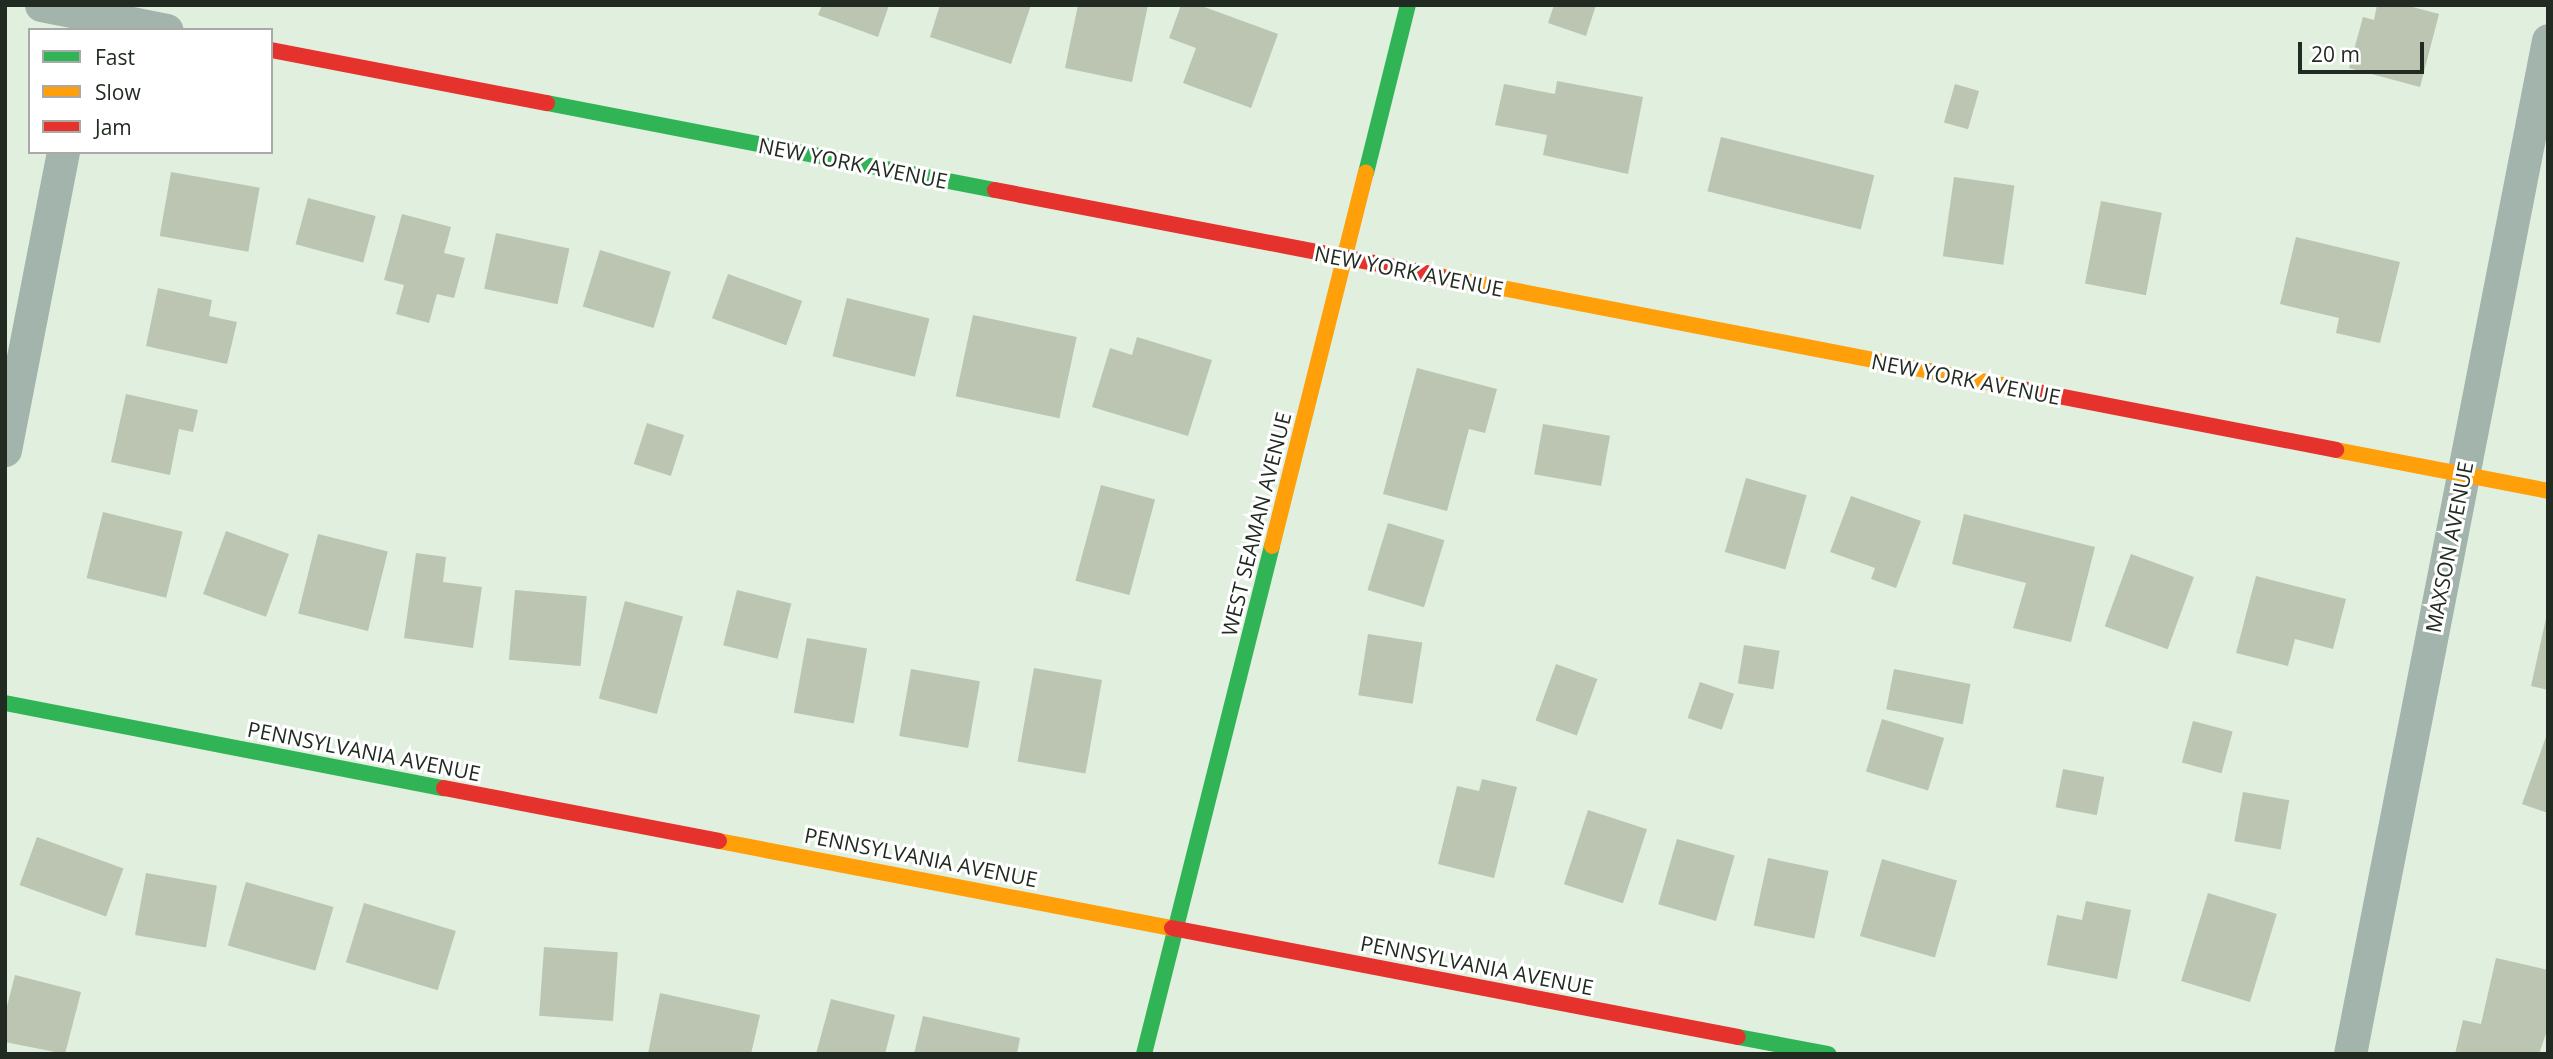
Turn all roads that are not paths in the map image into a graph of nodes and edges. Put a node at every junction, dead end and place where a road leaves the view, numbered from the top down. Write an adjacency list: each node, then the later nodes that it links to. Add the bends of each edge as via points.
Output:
1 (41, 5): 3 (street)
2 (1408, 5): 8 (street, WEST SEAMAN AVENUE)
3 (89, 17): 4 (street)
4 (155, 28)
5 (2548, 40): 10 (street, MAXSON AVENUE)
6 (273, 50): 8 (street, NEW YORK AVENUE)
7 (63, 154): 9 (street)
8 (1345, 258): 10 (street, NEW YORK AVENUE); 13 (street, WEST SEAMAN AVENUE)
9 (5, 450)
10 (2463, 475): 11 (street, NEW YORK AVENUE); 16 (street, MAXSON AVENUE)
11 (2548, 491)
12 (5, 703): 13 (street, PENNSYLVANIA AVENUE)
13 (1176, 928): 14 (street, WEST SEAMAN AVENUE); 15 (street, PENNSYLVANIA AVENUE)
14 (1144, 1054)
15 (1828, 1054)
16 (2350, 1054)

